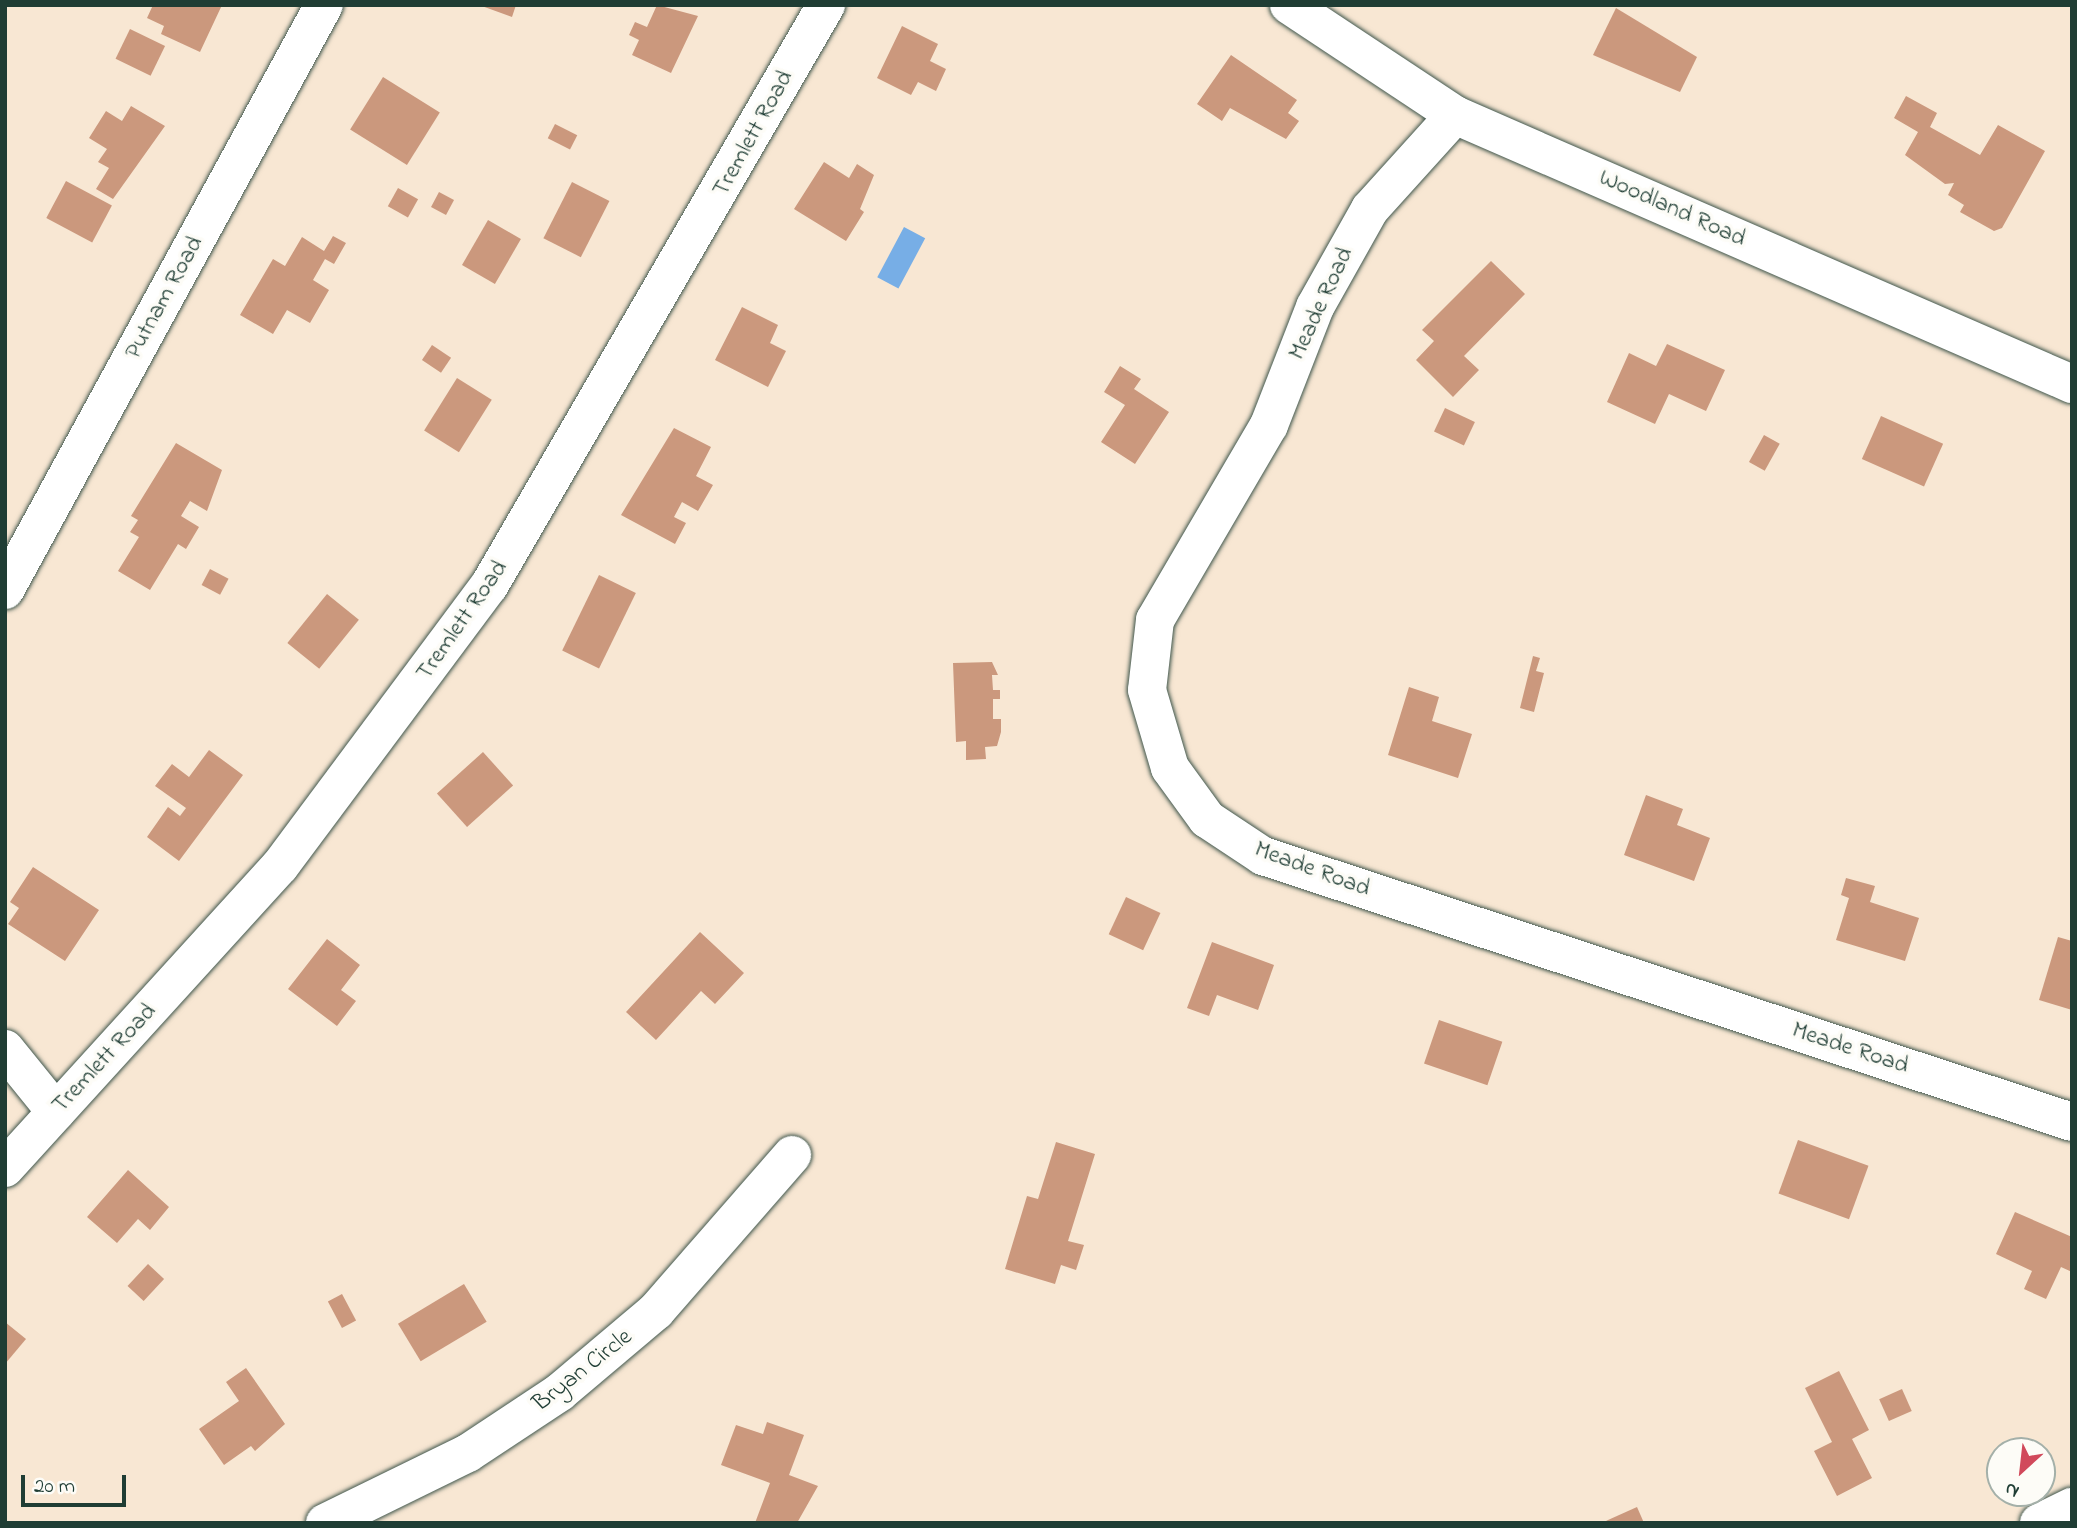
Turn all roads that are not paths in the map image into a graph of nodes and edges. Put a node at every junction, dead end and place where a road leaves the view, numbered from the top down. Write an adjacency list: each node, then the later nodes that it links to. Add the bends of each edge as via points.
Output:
1 (324, 5): 6 (street, Putnam Road)
2 (826, 5): 8 (street, Tremlett Road, via 489,586 281,866)
3 (1289, 5): 4 (street, Woodland Road)
4 (1455, 115): 5 (street, Woodland Road); 9 (street, Meade Road, via 1370,209 1315,307 1269,425 1155,620 1147,690 1170,768 1207,819 1263,856)
5 (2072, 384)
6 (5, 590)
7 (5, 1049): 8 (street)
8 (56, 1112): 11 (street, Tremlett Road)
9 (2072, 1122)
10 (792, 1155): 13 (street, Bryan Circle, via 656,1311 560,1392 468,1453)
11 (5, 1168)
12 (2072, 1507): 14 (street)
13 (324, 1523)
14 (2039, 1523)

